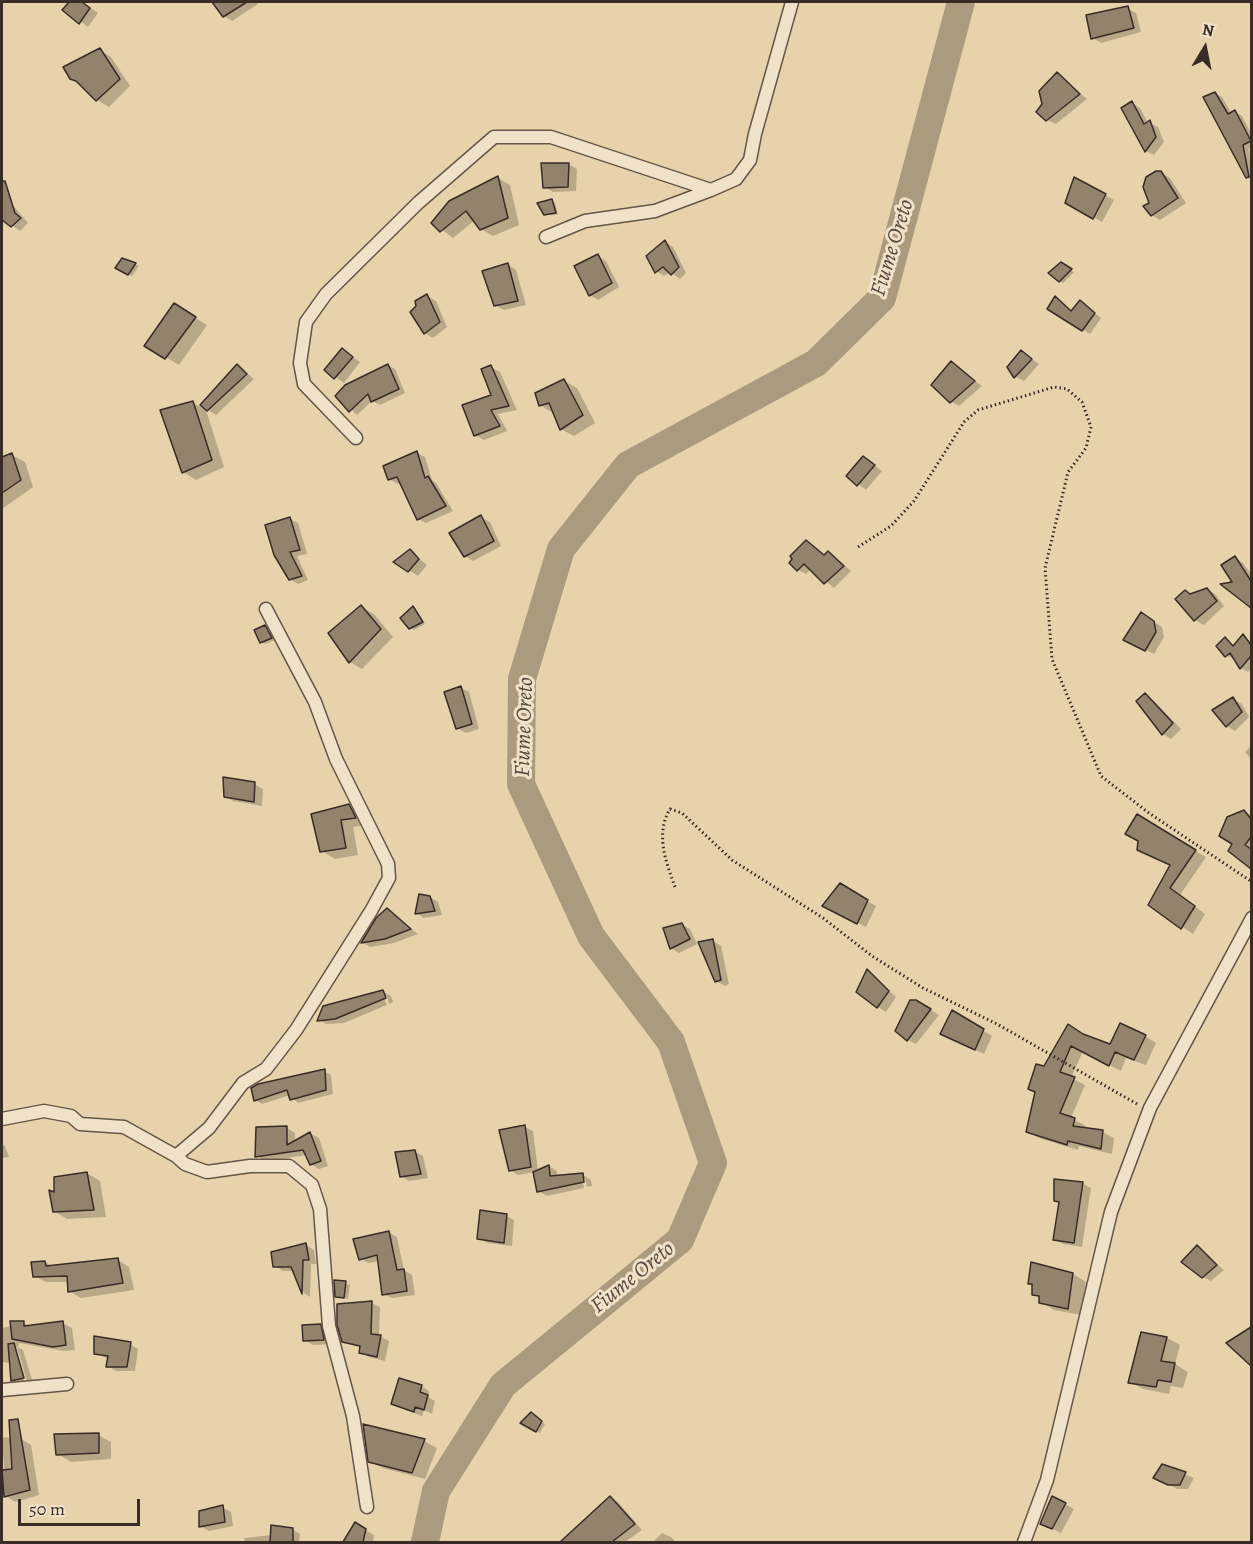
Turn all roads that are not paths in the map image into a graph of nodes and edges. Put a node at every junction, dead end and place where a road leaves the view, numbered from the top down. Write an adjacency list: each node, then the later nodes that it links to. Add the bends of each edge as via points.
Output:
1 (792, 2): 2 (street, via 750,160 736,179)
2 (711, 190): 3 (street, via 655,211 585,221); 4 (street, via 551,137 494,137 418,203 326,294 306,322 300,363 304,384)
3 (546, 237)
4 (356, 438)
5 (266, 609): 8 (street, via 315,702 336,759 388,864 388,878 296,1030 266,1069 243,1083 209,1128)
6 (1251, 918): 12 (street, via 1149,1111 1111,1212 1047,1480)
7 (2, 1119): 8 (street, via 44,1111 71,1116 80,1124 124,1127)
8 (176, 1156): 11 (street, via 207,1172 290,1166 312,1185 320,1209 329,1326 353,1416)
9 (67, 1384): 10 (street)
10 (2, 1390)
11 (367, 1507)
12 (1024, 1542)

